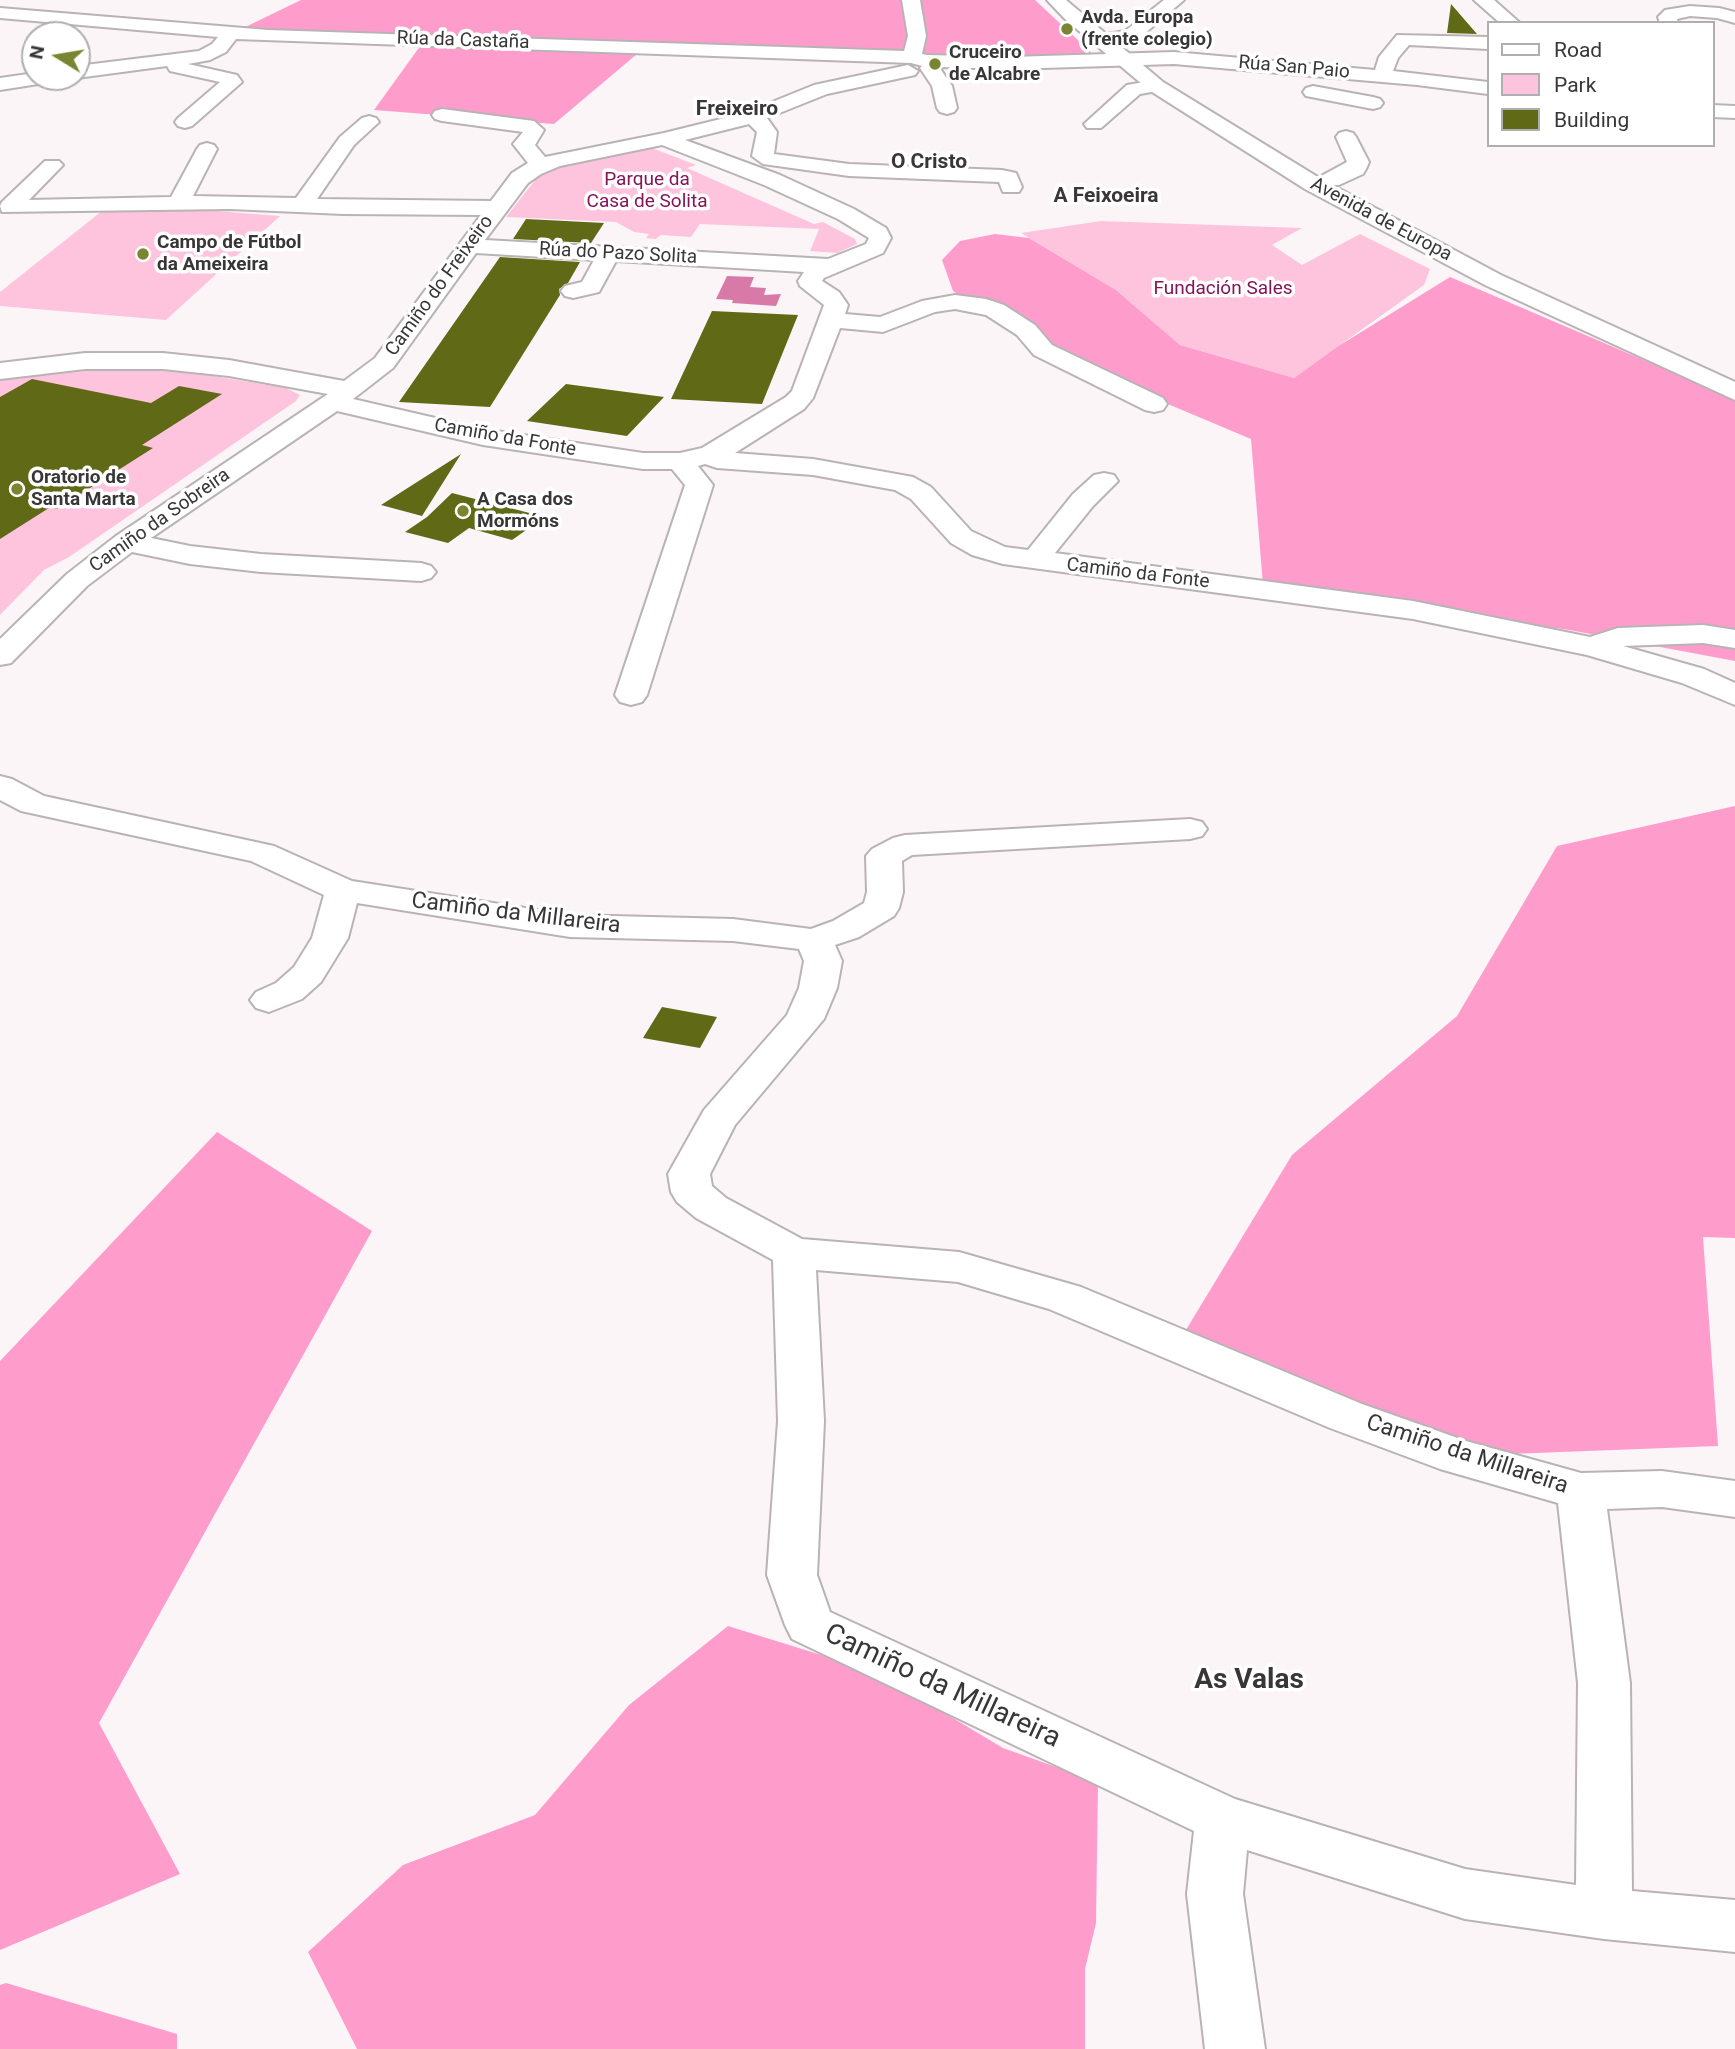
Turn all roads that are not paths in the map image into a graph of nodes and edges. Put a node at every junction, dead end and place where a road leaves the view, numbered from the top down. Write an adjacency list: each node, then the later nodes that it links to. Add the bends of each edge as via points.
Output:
1 (911, 0): 18 (street)
2 (1056, 0): 16 (street, Avenida de Europa)
3 (1073, 0): 13 (street, Avenida de Europa)
4 (1175, 0): 13 (street, via 1130,36)
5 (1483, 0): 9 (street)
6 (1682, 5): 10 (street, via 1667,17); 11 (street)
7 (0, 13): 12 (street, Rúa da Castaña)
8 (1411, 17): 14 (street, Rúa San Paio)
9 (1509, 21)
10 (1668, 21)
11 (1731, 22)
12 (224, 28): 17 (street, via 213,52); 18 (street, Rúa da Castaña)
13 (1114, 38): 16 (street, Avenida de Europa)
14 (1404, 38): 15 (street); 23 (street, Rúa San Paio)
15 (1486, 43)
16 (1130, 58): 18 (street, Camiño do Freixeiro); 21 (street, Rúa San Paio); 26 (street, Avenida de Europa); 42 (street, Avenida de Europa)
17 (172, 60): 20 (street); 34 (street, via 177,67 232,82)
18 (922, 64): 29 (street, via 942,86); 33 (street, Camiño do Freixeiro, via 821,89)
19 (0, 69): 22 (street)
20 (91, 70)
21 (1322, 70): 23 (street, Rúa San Paio); 28 (street, via 1308,100)
22 (21, 76)
23 (1382, 76): 27 (street, Rúa San Paio)
24 (21, 81): 25 (street)
25 (0, 84)
26 (1156, 86): 36 (street, via 1134,89); 54 (street, Avenida de Europa, via 1313,184 1405,234 1493,280)
27 (1486, 88)
28 (1373, 103)
29 (947, 108)
30 (1714, 111): 31 (street)
31 (1735, 112)
32 (442, 115): 40 (street, via 527,125 534,130 523,144)
33 (751, 117): 38 (street, Camiño do Freixeiro); 43 (street, via 767,132 764,156 770,160 849,170 1002,176 1009,178)
34 (185, 122)
35 (369, 122): 45 (street, via 348,141)
36 (1094, 124)
37 (1346, 137): 42 (street, via 1358,162 1355,169)
38 (664, 139): 40 (street, Camiño do Freixeiro); 49 (street, via 772,180 878,233 875,248)
39 (207, 149): 44 (street)
40 (542, 166): 46 (street, Camiño do Freixeiro, via 520,178)
41 (12, 178): 44 (street, via 45,172 9,207)
42 (1331, 180): 53 (street, Avenida de Europa, via 1503,271)
43 (1011, 187)
44 (179, 202): 45 (street)
45 (302, 205): 46 (street)
46 (497, 208): 47 (street, Camiño do Freixeiro)
47 (471, 246): 48 (street, Rúa do Pazo Solita); 55 (street, Camiño do Freixeiro, via 384,363)
48 (609, 253): 49 (street, Rúa do Pazo Solita, via 766,261 794,280); 50 (street, via 591,287)
49 (818, 275): 51 (street, via 836,304)
50 (573, 291)
51 (831, 320): 56 (street, via 883,325 930,306 978,304 1026,330 1043,351); 57 (street, Camiño da Fonte, via 804,393 742,439)
52 (0, 371): 55 (street, Camiño da Fonte, via 85,360 163,361 229,368)
53 (1735, 378)
54 (1735, 391)
55 (342, 396): 58 (street, Camiño da Fonte, via 483,437 643,461); 60 (street, Camiño da Sobreira)
56 (1154, 404)
57 (710, 455): 58 (street, Camiño da Fonte); 61 (street, Camiño da Fonte, via 717,460 813,467 904,483 921,493 961,537 982,549)
58 (680, 461): 66 (street, via 699,485)
59 (1104, 481): 61 (street)
60 (126, 542): 62 (street, via 261,563); 65 (street, Camiño da Sobreira, via 77,580)
61 (1034, 561): 64 (street, Camiño da Fonte, via 1413,610)
62 (421, 572)
63 (1735, 639): 64 (street, via 1703,634 1618,637)
64 (1591, 647): 67 (street, Camiño da Fonte, via 1693,676)
65 (0, 656)
66 (631, 695)
67 (1735, 695)
68 (0, 786): 70 (street, Camiño da Millareira, via 33,804 262,853)
69 (1190, 829): 71 (street, Camiño da Millareira, via 905,845 884,856 881,908 846,929)
70 (343, 890): 71 (street, Camiño da Millareira, via 570,926 733,930); 72 (street, via 331,937 308,974 289,992)
71 (814, 940): 73 (street, Camiño da Millareira, via 823,961 805,1019 718,1119 689,1174 692,1192 711,1208)
72 (269, 1000)
73 (794, 1254): 74 (street, Camiño da Millareira, via 959,1267 1065,1297 1346,1416); 76 (street, Camiño da Millareira, via 801,1421 792,1575 810,1625)
74 (1581, 1491): 75 (street, Camiño da Millareira, via 1662,1489); 77 (street, Camiño da Millareira, via 1604,1683)
75 (1735, 1499)
76 (1223, 1819): 77 (street, Camiño da Millareira, via 1465,1894); 79 (street, via 1215,1894)
77 (1604, 1914): 78 (street, Camiño da Millareira)
78 (1735, 1926)
79 (1235, 2049)

